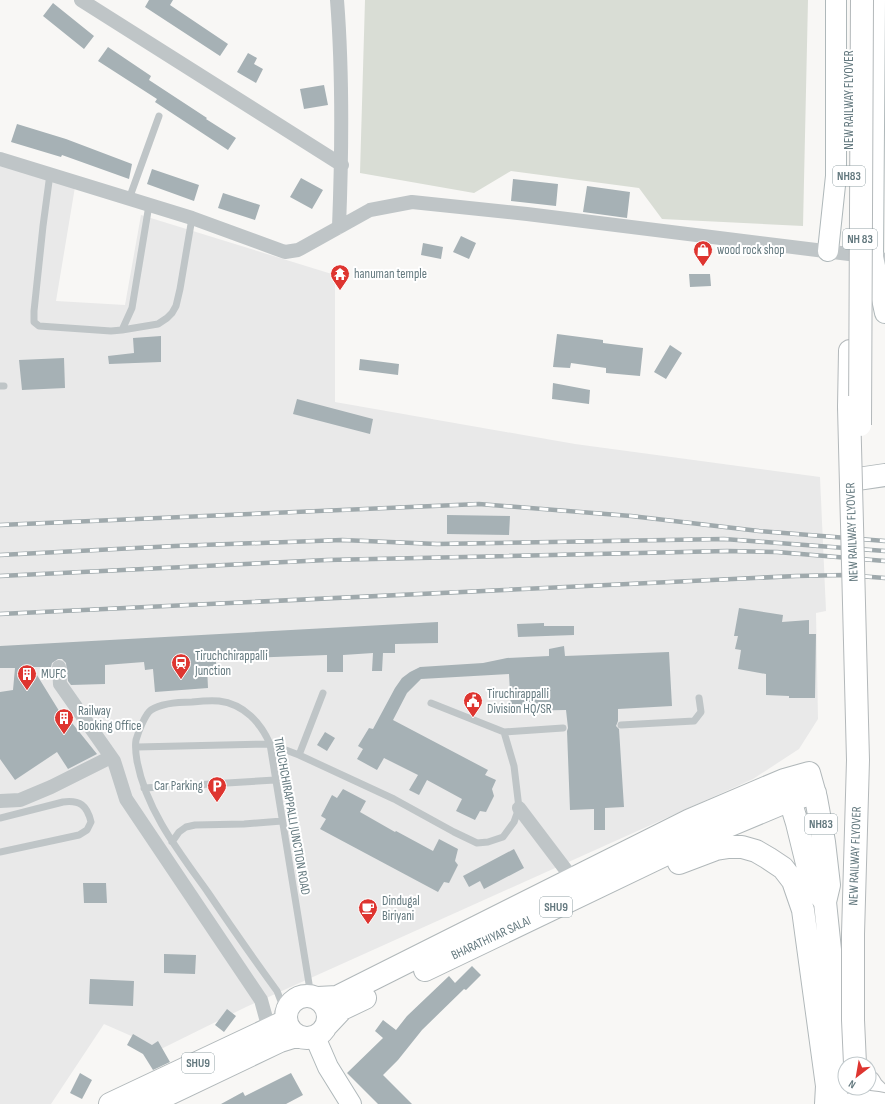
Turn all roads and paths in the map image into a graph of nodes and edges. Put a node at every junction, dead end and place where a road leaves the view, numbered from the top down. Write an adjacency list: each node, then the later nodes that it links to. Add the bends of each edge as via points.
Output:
1 (81, 0): 9 (street)
2 (338, 0): 9 (street)
3 (836, 0): 15 (street, via 836,176)
4 (849, 0): 20 (main road, NEW RAILWAY FLYOVER / NH83, bridge, via 850,407)
5 (862, 0): 20 (main road, NEW RAILWAY FLYOVER / NH 83, bridge, via 860,462)
6 (875, 0): 16 (street)
7 (159, 116): 11 (lane)
8 (0, 159): 10 (street)
9 (342, 165): 14 (street)
10 (50, 174): 11 (street); 18 (lane, via 34,322 47,328)
11 (129, 199): 12 (street)
12 (149, 205): 13 (street); 18 (lane, via 132,308)
13 (192, 218): 14 (street, via 285,252 298,250); 18 (lane, via 176,306 172,313 158,324)
14 (339, 227): 15 (street, via 370,210 412,202)
15 (828, 251): 16 (street)
16 (879, 258): 17 (street)
17 (885, 313)
18 (122, 330)
19 (885, 475): 20 (main road)
20 (856, 485): 21 (main road); 48 (main road, NEW RAILWAY FLYOVER, bridge, via 858,760); 49 (main road, NEW RAILWAY FLYOVER, via 868,749)
21 (885, 486)
22 (59, 667): 32 (street, via 60,684)
23 (323, 693): 31 (lane)
24 (699, 698): 26 (lane, via 701,712 694,721)
25 (431, 703): 28 (lane)
26 (621, 725)
27 (563, 728): 28 (lane)
28 (504, 732): 37 (lane, via 514,766)
29 (270, 744): 30 (lane); 30 (lane, TIRUCHCHIRAPPALLI JUNCTION ROAD, via 256,720 241,708 220,701 181,702 150,711 136,741); 31 (lane); 33 (lane, TIRUCHCHIRAPPALLI JUNCTION ROAD)
30 (137, 747): 34 (lane, TIRUCHCHIRAPPALLI JUNCTION ROAD, via 137,761)
31 (299, 754): 37 (lane, via 394,799 477,843 503,837 514,822)
32 (111, 757): 36 (street, via 20,800); 46 (street, via 126,799 261,1000)
33 (275, 780): 34 (lane); 39 (lane, TIRUCHCHIRAPPALLI JUNCTION ROAD)
34 (144, 788): 40 (lane, TIRUCHCHIRAPPALLI JUNCTION ROAD)
35 (787, 790): 42 (main road, BHARATHIYAR SALAI / SHU9, via 690,820); 43 (main road, BHARATHIYAR SALAI / SHU9, via 704,836); 44 (main road, via 812,884); 44 (main road, NH83, via 809,773 824,842 829,885)
36 (0, 801)
37 (519, 808): 42 (street)
38 (0, 818): 41 (lane, via 72,801 82,804 89,812 91,822 80,835)
39 (282, 821): 40 (lane, via 195,825 179,832); 45 (lane, TIRUCHCHIRAPPALLI JUNCTION ROAD)
40 (172, 842): 46 (lane, TIRUCHCHIRAPPALLI JUNCTION ROAD, via 277,991)
41 (0, 852)
42 (572, 878): 45 (main road, BHARATHIYAR SALAI / SHU9, via 337,997)
43 (590, 891): 46 (main road, BHARATHIYAR SALAI / SHU9); 56 (main road, via 613,892 702,853 722,848 742,847 756,851 782,868 793,880 803,910 827,1086)
44 (825, 902): 47 (main road)
45 (314, 997): 46 (main road, SHU9, via 297,998 287,1008); 46 (main road, via 323,1002 328,1013)
46 (298, 1029): 52 (main road, BHARATHIYAR SALAI / SHU9); 53 (main road, BHARATHIYAR SALAI / SHU9, via 280,1042); 54 (street, via 315,1067); 55 (street, via 328,1067)
47 (846, 1056)
48 (851, 1056)
49 (865, 1056)
50 (877, 1092): 51 (main road)
51 (885, 1100)
52 (110, 1104)
53 (148, 1104)
54 (339, 1104)
55 (352, 1104)
56 (826, 1104)
57 (850, 1104): 58 (main road, bridge, via 870,1101)
58 (883, 1104)

